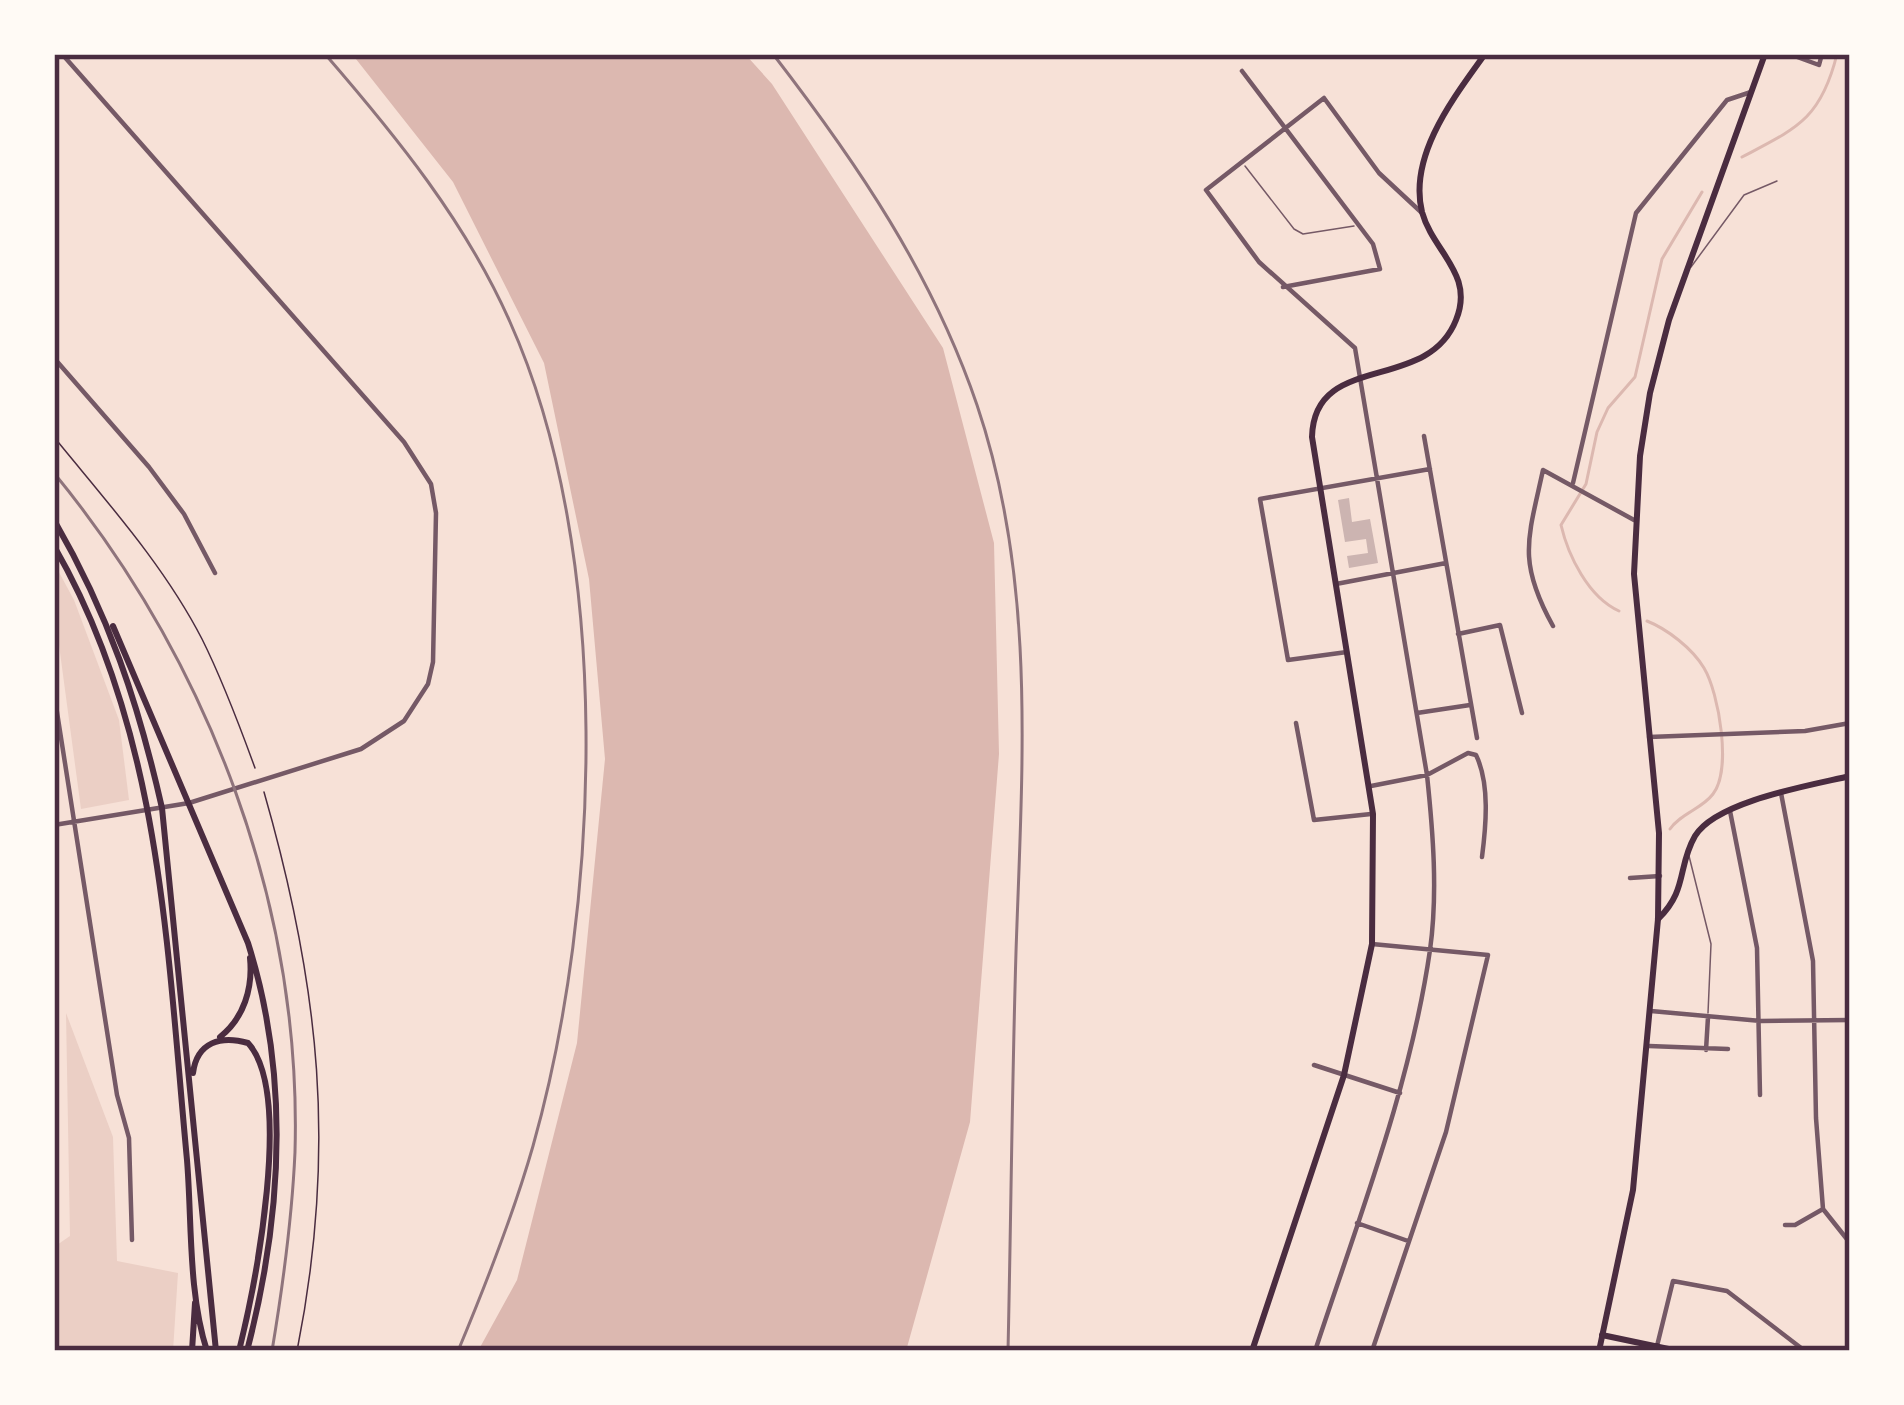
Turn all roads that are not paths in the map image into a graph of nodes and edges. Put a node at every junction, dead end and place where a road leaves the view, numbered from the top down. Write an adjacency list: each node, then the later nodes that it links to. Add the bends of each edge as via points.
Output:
1 (62, 54): 45 (street, via 404,442 431,484 434,638 428,684 404,721 382,738)
2 (1485, 54): 11 (main road, via 1437,128 1422,179)
3 (1766, 54): 7 (main road)
4 (1789, 54): 5 (street, via 1819,65)
5 (1822, 54)
6 (1241, 71): 8 (street)
7 (1751, 92): 13 (main road); 20 (street, via 1727,100 1636,213)
8 (1284, 129): 9 (street); 11 (street, via 1324,98 1379,173); 12 (street)
9 (1242, 164): 12 (lane, via 1294,230); 14 (street, via 1206,190)
10 (1777, 181): 13 (lane, via 1744,195)
11 (1423, 212): 16 (main road, via 1460,282 1456,322 1414,363)
12 (1358, 225): 14 (street, via 1380,269)
13 (1685, 274): 23 (main road, via 1650,393)
14 (1283, 287): 16 (street, via 1355,348)
15 (54, 358): 27 (street, via 149,467)
16 (1362, 378): 19 (street); 21 (main road, via 1326,394 1313,414)
17 (1424, 436): 18 (street)
18 (1430, 469): 19 (street); 25 (street)
19 (1378, 479): 21 (street); 28 (street)
20 (1575, 484): 23 (street); 30 (street, via 1543,470 1531,527 1528,570)
21 (1320, 489): 29 (main road); 32 (street, via 1260,499 1288,660)
22 (54, 520): 26 (main road)
23 (1634, 520): 39 (main road)
24 (54, 546): 47 (main road, via 121,693)
25 (1446, 563): 28 (street); 31 (street)
26 (82, 569): 45 (main road, via 123,644); 46 (main road, via 129,676)
27 (215, 573)
28 (1393, 574): 29 (street); 35 (street)
29 (1336, 584): 32 (main road)
30 (1553, 626)
31 (1458, 634): 34 (street); 36 (street, via 1500,625)
32 (1347, 652): 43 (main road)
33 (54, 693): 50 (street)
34 (1470, 705): 35 (street); 40 (street)
35 (1417, 713): 41 (street)
36 (1522, 713)
37 (1296, 723): 49 (street, via 1314,820)
38 (1850, 723): 39 (street)
39 (1649, 737): 54 (main road)
40 (1477, 738)
41 (1427, 775): 43 (street); 53 (street, via 1476,755); 59 (street)
42 (1850, 776): 44 (main road)
43 (1368, 786): 49 (main road)
44 (1781, 793): 48 (main road); 63 (street, via 1813,961)
45 (189, 803): 46 (street); 57 (main road)
46 (162, 808): 47 (street); 71 (main road)
47 (147, 809): 50 (street); 82 (main road)
48 (1730, 811): 52 (main road, via 1696,833); 62 (street, via 1757,948)
49 (1373, 814): 58 (main road)
50 (73, 823): 51 (street); 79 (street, via 130,1138)
51 (54, 825)
52 (1688, 854): 56 (main road, via 1682,885); 61 (lane, via 1711,944)
53 (1482, 857)
54 (1660, 876): 55 (street); 56 (main road)
55 (1630, 878)
56 (1658, 919): 60 (main road)
57 (248, 943): 65 (main road, via 248,993); 87 (main road, via 263,991 277,1100 269,1233)
58 (1372, 944): 59 (street); 70 (main road)
59 (1430, 948): 72 (street); 80 (street, via 1488,955 1447,1132)
60 (1652, 1011): 61 (street); 66 (main road)
61 (1708, 1017): 62 (street); 68 (street)
62 (1761, 1021): 63 (street); 73 (street)
63 (1812, 1021): 64 (street); 75 (street)
64 (1850, 1021)
65 (217, 1040): 71 (main road, via 200,1052); 87 (main road, via 248,1043 266,1070 268,1092 265,1204)
66 (1648, 1046): 68 (street); 83 (main road, via 1633,1190)
67 (1728, 1049): 68 (street)
68 (1706, 1051)
69 (1314, 1065): 70 (street)
70 (1344, 1075): 72 (street); 88 (main road)
71 (191, 1082): 86 (main road)
72 (1400, 1093): 77 (street)
73 (1760, 1095)
74 (55, 1167): 76 (street)
75 (1823, 1210): 78 (street); 81 (street)
76 (54, 1215)
77 (1357, 1223): 80 (street); 89 (street)
78 (1785, 1225)
79 (132, 1240)
80 (1409, 1241): 90 (street)
81 (1850, 1243)
82 (196, 1287): 85 (main road); 86 (main road)
83 (1602, 1335): 84 (main road); 91 (main road)
84 (1658, 1346): 92 (main road); 93 (main road); 94 (street, via 1673,1281 1726,1291)
85 (192, 1351)
86 (211, 1351)
87 (243, 1351)
88 (1252, 1351)
89 (1315, 1351)
90 (1372, 1351)
91 (1599, 1351)
92 (1629, 1351)
93 (1678, 1351)
94 (1805, 1351)

